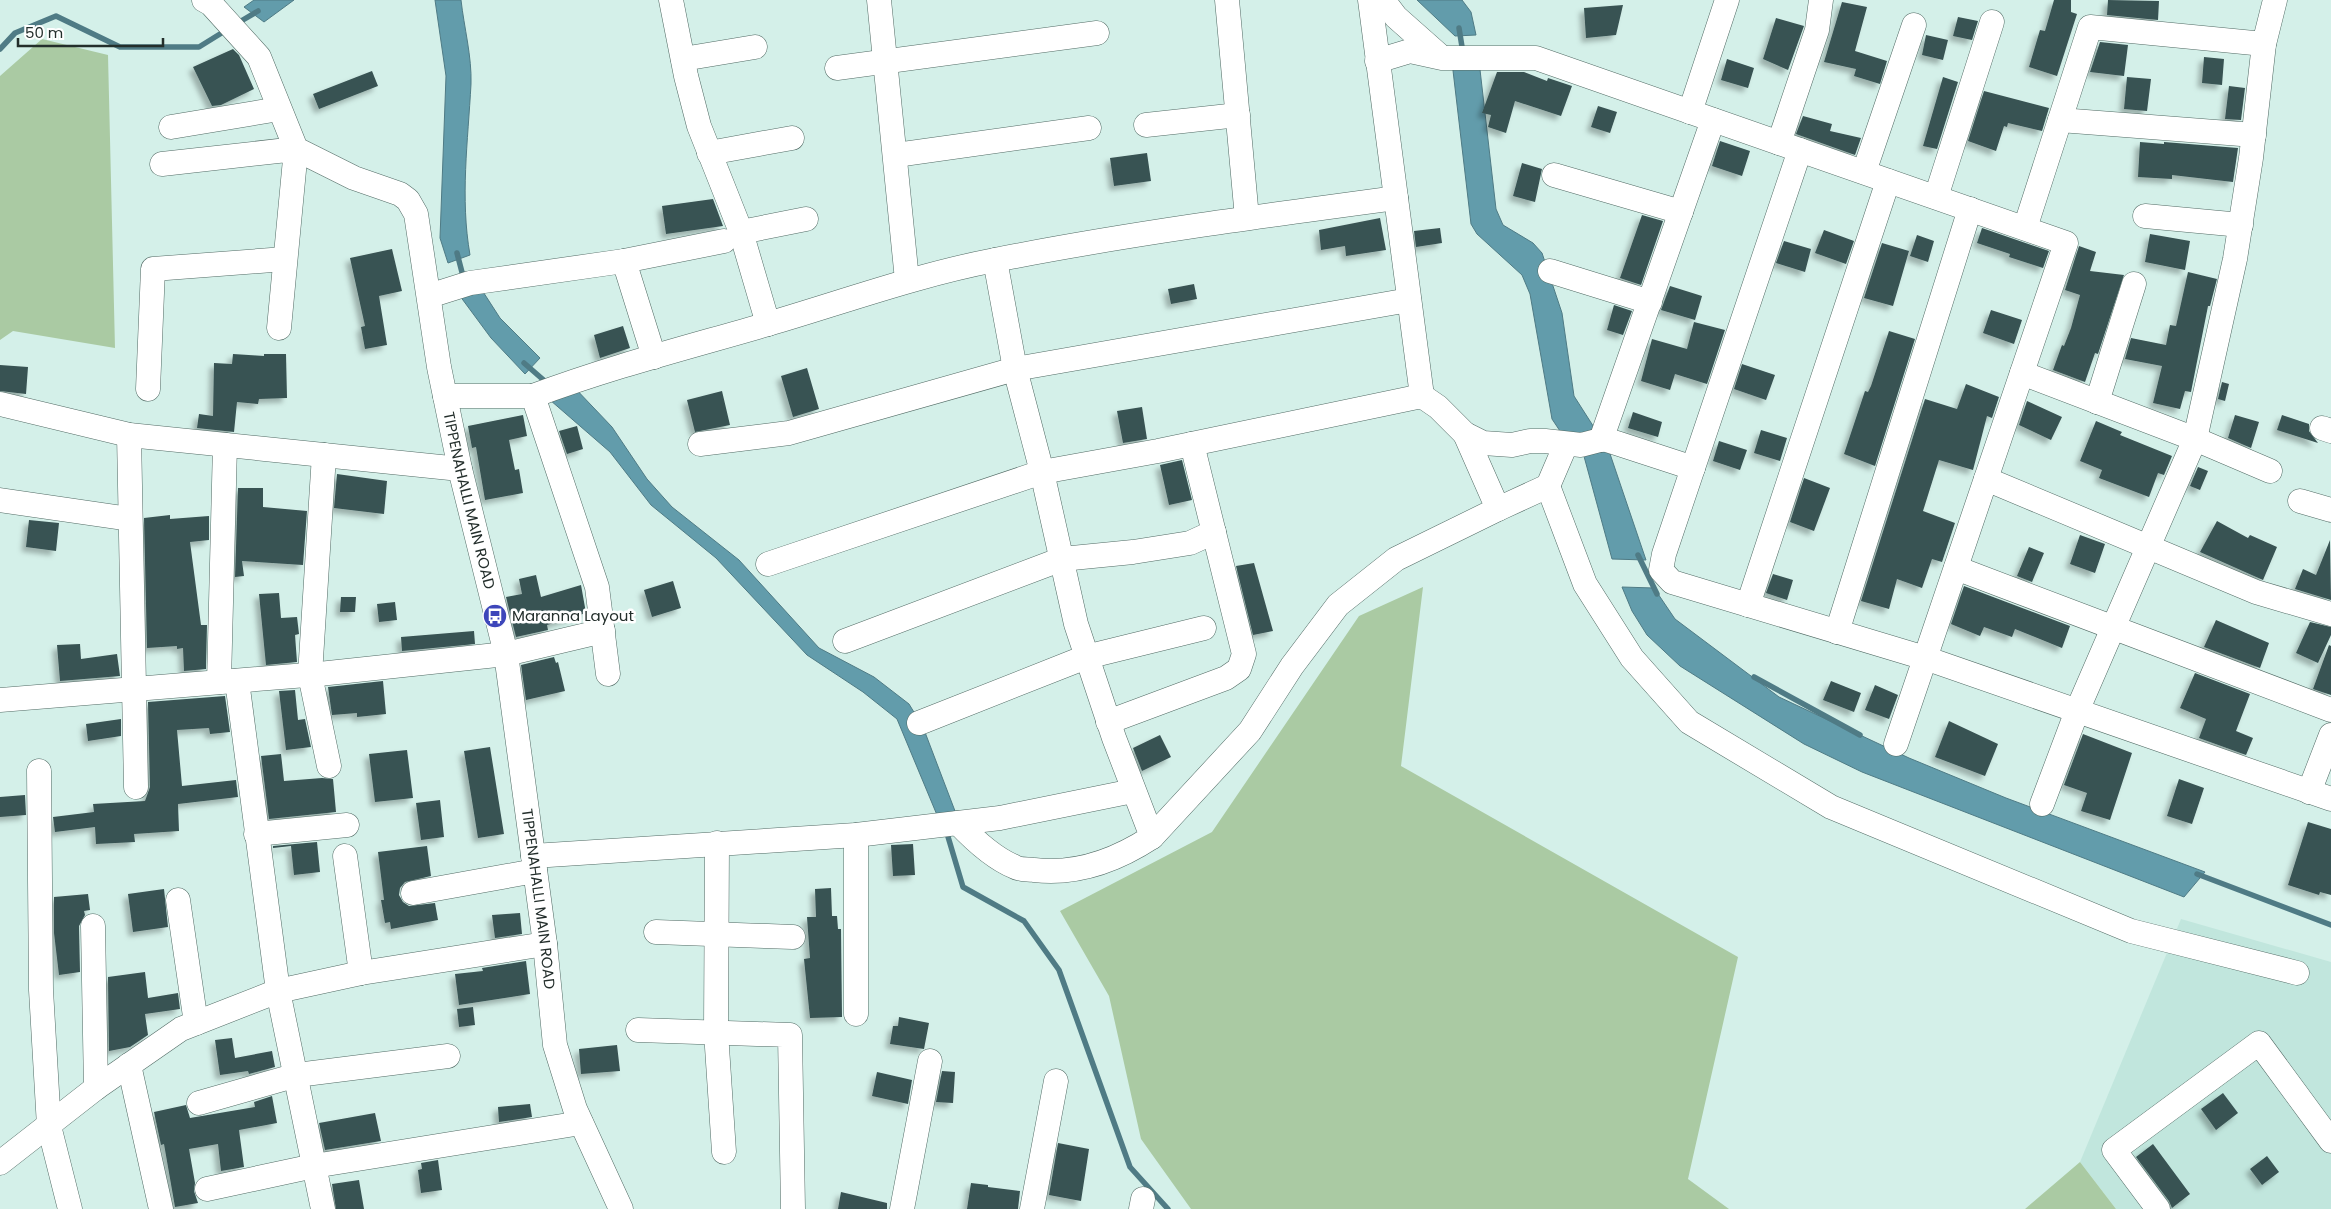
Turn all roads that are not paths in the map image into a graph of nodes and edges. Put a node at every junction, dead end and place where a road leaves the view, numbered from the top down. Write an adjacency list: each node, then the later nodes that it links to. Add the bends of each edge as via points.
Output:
1 (204, 0): 20 (street, via 259,57)
2 (671, 0): 16 (street)
3 (879, 0): 18 (street)
4 (1226, 0): 22 (street)
5 (1370, 0): 17 (street)
6 (1383, 0): 15 (street, via 1396,17)
7 (1727, 0): 21 (street)
8 (1821, 0): 30 (street, via 1817,30)
9 (2275, 0): 13 (street)
10 (1992, 22): 39 (street)
11 (1914, 25): 35 (street)
12 (1097, 33): 18 (street)
13 (2264, 44): 24 (street, via 2090,27); 28 (street)
14 (755, 47): 16 (street)
15 (1442, 58): 17 (street, via 1410,52); 21 (street, via 1536,58)
16 (683, 59): 32 (street)
17 (1378, 61): 38 (street)
18 (885, 62): 19 (street); 33 (street)
19 (837, 68)
20 (279, 109): 26 (street); 31 (street)
21 (1690, 112): 23 (street)
22 (1238, 115): 25 (street); 43 (street)
23 (1713, 120): 30 (street); 41 (street)
24 (2060, 120): 28 (street); 46 (street)
25 (1146, 126)
26 (171, 127)
27 (1089, 128): 33 (street)
28 (2254, 135): 45 (street)
29 (792, 138): 32 (street)
30 (1789, 146): 35 (street); 77 (street)
31 (296, 148): 34 (street); 48 (street); 54 (street, TIPPENAHALLI MAIN ROAD, via 354,178 400,194 408,200)
32 (709, 153): 47 (street, via 729,196)
33 (896, 155): 52 (street)
34 (162, 164)
35 (1864, 172): 37 (street)
36 (1554, 174): 41 (street)
37 (1888, 181): 39 (street); 92 (street)
38 (1396, 198): 43 (street); 55 (street)
39 (1936, 198): 40 (street)
40 (1970, 210): 46 (street); 97 (street)
41 (1681, 212): 56 (street)
42 (2145, 216): 45 (street)
43 (1247, 218): 49 (street)
44 (806, 219): 47 (street)
45 (2240, 225): 70 (street)
46 (2025, 228): 61 (street, via 2066,243)
47 (733, 236): 50 (street); 57 (street)
48 (285, 259): 58 (street); 62 (street, via 153,268)
49 (995, 260): 52 (street); 60 (street)
50 (624, 261): 54 (street); 59 (street)
51 (1550, 271): 56 (street)
52 (908, 280): 57 (street)
53 (2134, 284): 66 (street)
54 (449, 290): 64 (street, TIPPENAHALLI MAIN ROAD)
55 (1409, 300): 60 (street); 65 (street)
56 (1650, 302): 71 (street)
57 (768, 324): 59 (street)
58 (278, 328)
59 (654, 357): 63 (street, via 620,365)
60 (1015, 369): 72 (street, via 789,433); 79 (street)
61 (2022, 373): 66 (street); 80 (street)
62 (148, 389)
63 (543, 392): 64 (street); 96 (street, via 598,587)
64 (445, 396): 76 (street, TIPPENAHALLI MAIN ROAD)
65 (1422, 396): 68 (street); 73 (street)
66 (2097, 402): 70 (street)
67 (0, 404): 69 (street)
68 (1465, 434): 71 (street, via 1483,443 1512,445 1530,441); 84 (street)
69 (129, 435): 74 (street); 86 (street)
70 (2195, 439): 78 (street); 88 (street)
71 (1587, 442): 77 (street); 81 (street)
72 (700, 444)
73 (1192, 444): 79 (street); 87 (street)
74 (225, 445): 75 (street); 104 (street)
75 (324, 455): 76 (street); 103 (street)
76 (460, 468): 99 (street, TIPPENAHALLI MAIN ROAD)
77 (1693, 468): 92 (street, via 1661,570 1672,582)
78 (2270, 471)
79 (1042, 472): 89 (street); 90 (street)
80 (1986, 479): 88 (street); 91 (street)
81 (1548, 486): 84 (street); 135 (street, via 1585,584 1632,658 1688,722 1831,807 2122,928)
82 (0, 500): 86 (street)
83 (2300, 501): 85 (street)
84 (1498, 508): 123 (street, via 1396,559 1338,605 1292,666 1250,731)
85 (2331, 510)
86 (130, 519): 105 (street)
87 (1214, 532): 89 (street, via 1190,543); 109 (street, via 1244,654 1238,669 1226,678)
88 (2148, 546): 93 (street, via 2256,592); 94 (street)
89 (1062, 559): 98 (street); 100 (street)
90 (768, 564)
91 (1956, 568): 94 (street); 101 (street)
92 (1748, 605): 97 (street)
93 (2331, 614)
94 (2113, 627): 107 (street); 108 (street)
95 (1204, 628): 100 (street)
96 (603, 631): 99 (street); 102 (street)
97 (1837, 632): 101 (street)
98 (845, 641)
99 (506, 654): 103 (street); 126 (street, TIPPENAHALLI MAIN ROAD)
100 (1086, 657): 109 (street); 110 (street)
101 (1925, 658): 108 (street); 112 (street)
102 (608, 674)
103 (310, 675): 104 (street); 113 (street)
104 (228, 681): 105 (street); 121 (street)
105 (132, 689): 106 (street); 115 (street)
106 (0, 700)
107 (2331, 710)
108 (2077, 711): 117 (street); 118 (street)
109 (1108, 722): 116 (street)
110 (919, 723)
111 (2331, 735): 117 (street)
112 (1896, 744)
113 (329, 766)
114 (39, 771): 149 (street, via 41,990)
115 (136, 787)
116 (1133, 791): 120 (street, via 1000,818); 123 (street)
117 (2320, 795)
118 (2042, 804)
119 (347, 825): 121 (street)
120 (942, 825): 122 (street); 123 (street, via 1016,868 1056,873 1128,852)
121 (256, 834): 136 (street)
122 (856, 834): 124 (street); 137 (street)
123 (1152, 837)
124 (717, 843): 126 (street); 131 (street)
125 (345, 856): 134 (street)
126 (534, 864): 127 (street); 133 (street, TIPPENAHALLI MAIN ROAD)
127 (413, 893)
128 (178, 900): 138 (street)
129 (93, 926): 146 (street)
130 (656, 932): 131 (street)
131 (717, 935): 132 (street); 140 (street)
132 (793, 937)
133 (545, 944): 134 (street); 148 (street, TIPPENAHALLI MAIN ROAD, via 555,1045)
134 (361, 973): 136 (street)
135 (2297, 973)
136 (278, 991): 138 (street); 144 (street)
137 (856, 1014)
138 (196, 1023): 143 (street, via 181,1029)
139 (638, 1030): 140 (street)
140 (716, 1032): 151 (street); 159 (street, via 790,1035)
141 (448, 1056): 144 (street)
142 (930, 1061): 160 (street)
143 (129, 1064): 146 (street); 156 (street)
144 (297, 1075): 147 (street); 153 (street)
145 (1056, 1081): 161 (street)
146 (96, 1088): 149 (street)
147 (199, 1102)
148 (581, 1123): 153 (street); 158 (street, TIPPENAHALLI MAIN ROAD)
149 (49, 1126): 152 (street); 155 (street)
150 (2331, 1141): 162 (street, via 2259,1043 2114,1150)
151 (724, 1152)
152 (0, 1164)
153 (314, 1166): 154 (street); 157 (street)
154 (207, 1189)
155 (70, 1209)
156 (161, 1209)
157 (323, 1209)
158 (621, 1209)
159 (793, 1209)
160 (902, 1209)
161 (1032, 1209)
162 (2158, 1209)

